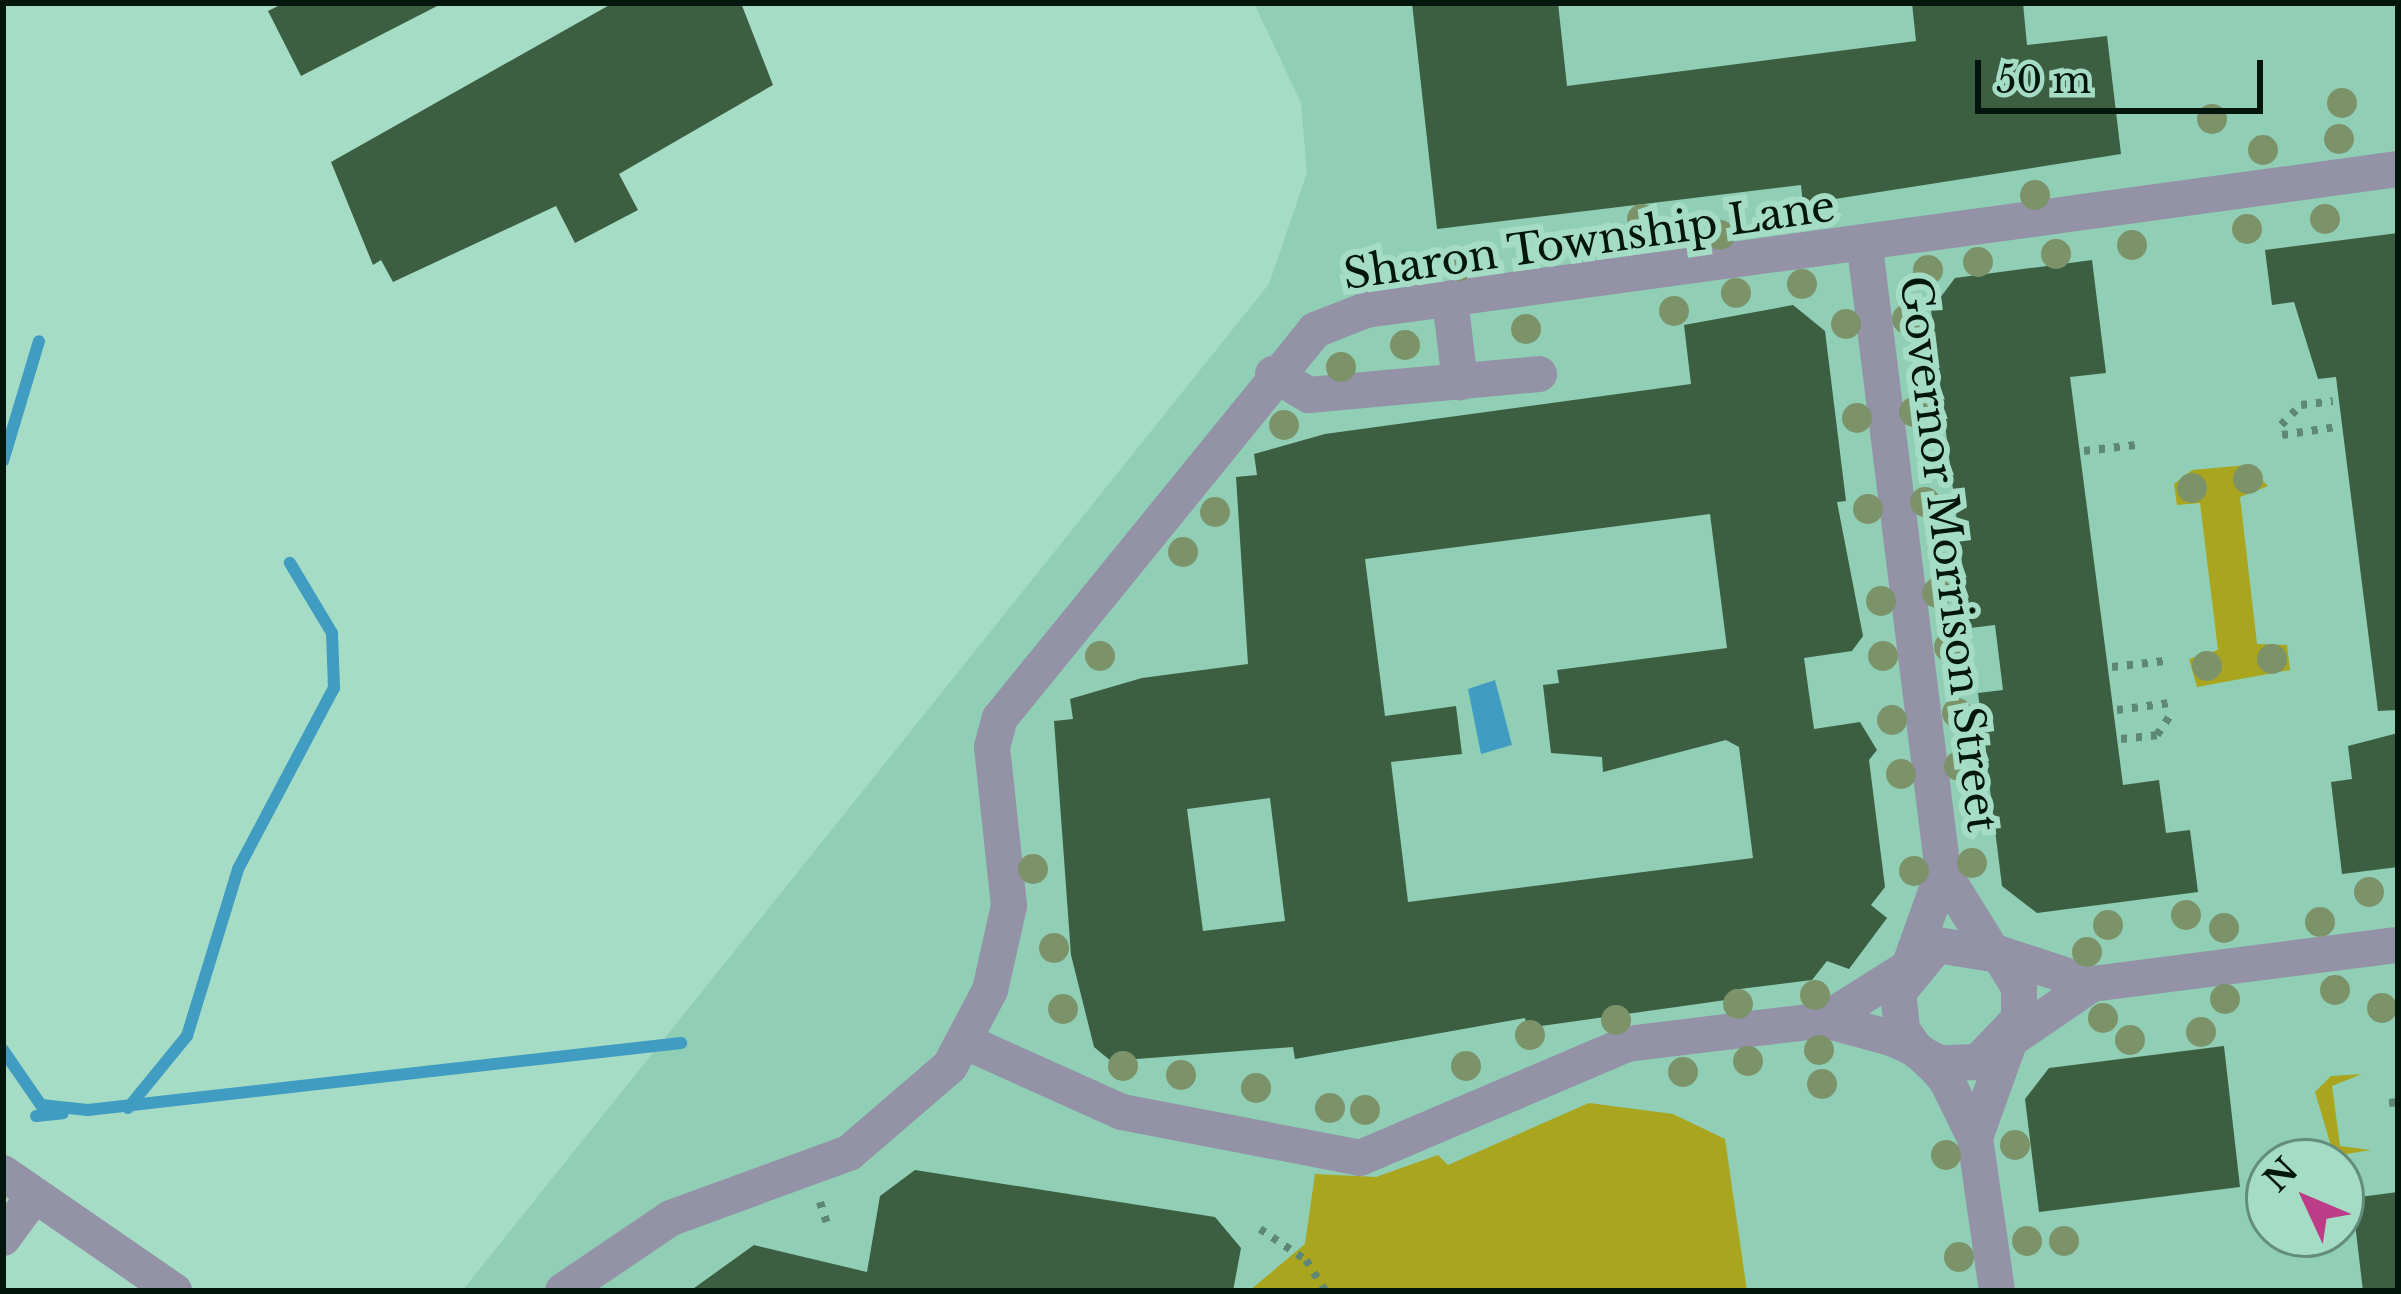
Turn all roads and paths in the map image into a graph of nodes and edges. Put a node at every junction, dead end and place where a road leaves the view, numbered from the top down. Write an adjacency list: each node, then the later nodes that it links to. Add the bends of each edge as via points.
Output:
1 (2398, 169): 2 (street, Sharon Township Lane)
2 (1865, 248): 3 (street, Sharon Township Lane); 15 (street, Governor Morrison Street)
3 (1450, 300): 4 (street, Sharon Township Lane, via 1329,321); 6 (street)
4 (1273, 374): 6 (street, via 1310,395); 22 (street, Sharon Township Lane, via 1000,718 992,747 1009,906)
5 (1538, 374): 6 (street)
6 (1460, 382)
7 (2333, 400): 8 (path, via 2301,405 2282,430)
8 (2337, 427)
9 (2136, 445): 10 (path)
10 (2084, 451)
11 (2165, 661): 12 (path)
12 (2112, 667)
13 (2117, 710): 14 (path, via 2171,708 2157,735)
14 (2121, 739)
15 (1943, 872): 17 (street, Governor Morrison Street); 18 (street, Governor Morrison Street)
16 (2398, 945): 19 (street)
17 (1992, 951): 18 (street, via 1951,942); 19 (street); 21 (street, Governor Morrison Street, via 2020,987)
18 (1909, 967): 20 (street); 23 (street, Governor Morrison Street, via 1898,1015)
19 (2092, 984): 21 (street)
20 (1825, 1020): 22 (street, via 1627,1044 1360,1159 1122,1112); 23 (street)
21 (2010, 1040): 23 (street, via 1971,1064); 24 (street, Governor Morrison Street)
22 (966, 1042): 30 (street, Sharon Township Lane, via 909,1110 849,1153 671,1218)
23 (1919, 1052): 24 (street, Governor Morrison Street)
24 (1976, 1138): 32 (street, Governor Morrison Street)
25 (3, 1173): 26 (street)
26 (33, 1197): 28 (street); 29 (street)
27 (1261, 1229): 31 (path, via 1306,1260)
28 (3, 1238)
29 (173, 1291)
30 (563, 1291)
31 (1325, 1291)
32 (1997, 1291)

